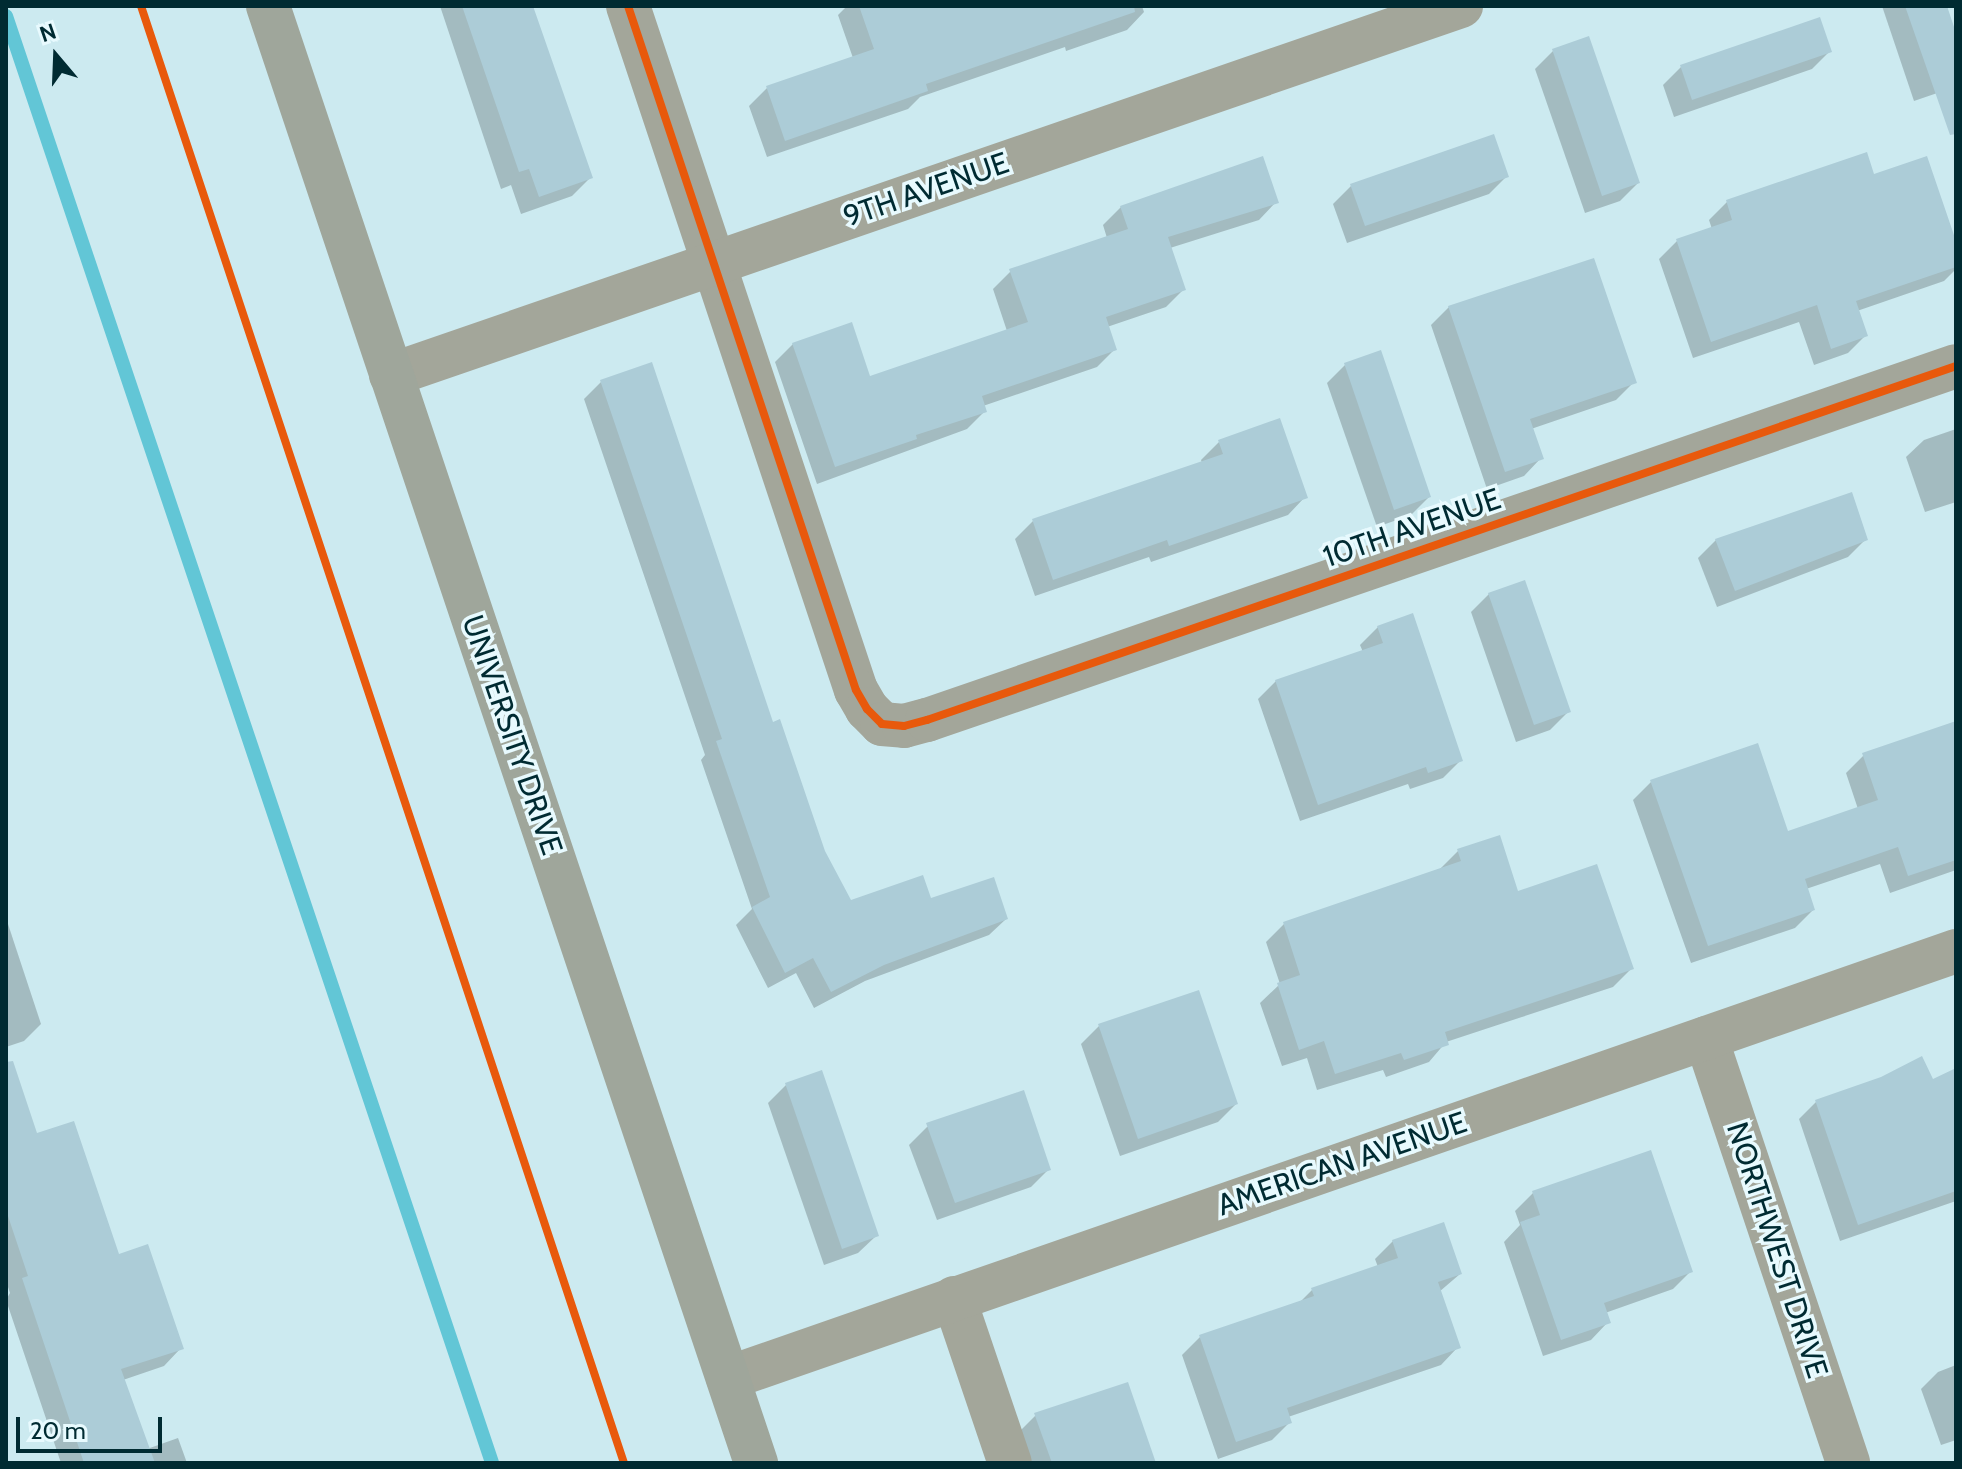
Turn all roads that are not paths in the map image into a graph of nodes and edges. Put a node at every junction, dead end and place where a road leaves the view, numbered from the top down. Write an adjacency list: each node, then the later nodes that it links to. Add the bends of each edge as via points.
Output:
1 (268, 6): 6 (main road, UNIVERSITY DRIVE)
2 (628, 6): 4 (street)
3 (1461, 6): 4 (street, 9TH AVENUE)
4 (714, 263): 5 (street, 10TH AVENUE, via 856,690 882,724 904,726); 6 (street, 9TH AVENUE)
5 (1956, 366)
6 (391, 375): 10 (main road, UNIVERSITY DRIVE)
7 (1956, 951): 8 (street, AMERICAN AVENUE)
8 (1706, 1038): 9 (street, AMERICAN AVENUE); 13 (street, NORTHWEST DRIVE)
9 (954, 1298): 10 (street, AMERICAN AVENUE); 12 (street)
10 (728, 1378): 11 (main road, UNIVERSITY DRIVE)
11 (756, 1463)
12 (1010, 1463)
13 (1848, 1463)

